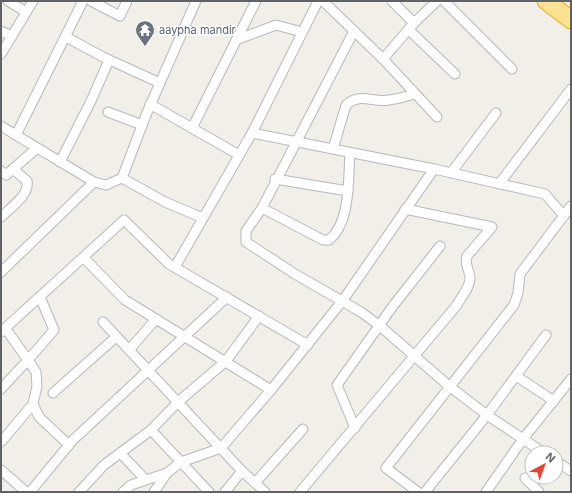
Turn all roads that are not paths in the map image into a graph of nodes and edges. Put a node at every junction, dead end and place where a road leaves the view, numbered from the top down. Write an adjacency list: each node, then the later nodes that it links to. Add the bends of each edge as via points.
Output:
1 (8, 1): 16 (street)
2 (33, 1): 16 (street)
3 (83, 1): 23 (street)
4 (91, 1): 5 (street, via 120,16)
5 (128, 1)
6 (196, 1): 30 (street)
7 (256, 1): 24 (street)
8 (318, 1): 21 (street)
9 (323, 1): 20 (street)
10 (392, 1): 18 (street)
11 (437, 1): 18 (street)
12 (444, 1): 28 (street)
13 (546, 1): 17 (highway)
14 (565, 1): 15 (highway)
15 (571, 5)
16 (26, 12): 22 (street)
17 (571, 20)
18 (411, 26): 26 (street); 29 (street)
19 (1, 31): 22 (street)
20 (354, 31): 26 (street); 42 (street)
21 (302, 32): 24 (street, via 276,25); 40 (street)
22 (12, 36): 25 (street)
23 (66, 37): 27 (street); 41 (street)
24 (236, 40): 39 (street)
25 (1, 54)
26 (383, 59): 32 (street)
27 (109, 60): 30 (street); 47 (street)
28 (512, 69)
29 (455, 74)
30 (160, 83): 33 (street)
31 (571, 89): 54 (street)
32 (415, 94): 36 (street); 44 (street, via 388,101 362,97 351,101 346,105)
33 (150, 104): 37 (street); 39 (street)
34 (108, 112): 37 (street)
35 (496, 113): 49 (street)
36 (437, 117)
37 (142, 125): 51 (street)
38 (1, 126): 41 (street)
39 (192, 128): 46 (street)
40 (252, 133): 42 (street); 46 (street)
41 (16, 135): 43 (street)
42 (295, 141): 44 (street); 52 (street)
43 (37, 148): 47 (street); 50 (street)
44 (333, 149): 45 (street)
45 (350, 153): 48 (street); 55 (street)
46 (239, 155): 61 (street)
47 (60, 162): 53 (street)
48 (434, 170): 49 (street); 58 (street)
49 (450, 173): 54 (street)
50 (5, 174): 60 (street, via 27,181 28,186 25,193)
51 (122, 178): 53 (street, via 106,185); 61 (street, via 165,202)
52 (275, 179): 55 (street); 57 (street)
53 (94, 182): 65 (street)
54 (499, 184): 59 (street, via 544,194)
55 (348, 191): 57 (street, via 346,210 329,240 323,240)
56 (571, 206): 59 (street)
57 (262, 208): 68 (street, via 246,231 246,242 294,274)
58 (405, 209): 68 (street); 79 (street, via 492,227 467,256 465,261 470,277 469,284 457,305)
59 (564, 216): 86 (street, via 520,274 514,305)
60 (1, 217)
61 (203, 218): 64 (street)
62 (440, 246): 72 (street)
63 (84, 258): 64 (street, via 124,220); 66 (street); 70 (street, via 125,300)
64 (175, 267): 67 (street)
65 (1, 272)
66 (40, 297): 73 (street); 80 (street, via 54,330)
67 (227, 297): 69 (street); 74 (street)
68 (343, 300): 72 (street); 77 (street)
69 (259, 316): 77 (street); 81 (street)
70 (156, 319): 74 (street); 78 (street)
71 (103, 322): 76 (street)
72 (380, 326): 79 (street); 93 (street, via 337,385)
73 (3, 330): 80 (street)
74 (185, 336): 81 (street); 82 (street)
75 (546, 336): 83 (street)
76 (116, 337): 78 (street); 88 (street)
77 (308, 345): 87 (street)
78 (128, 350): 82 (street)
79 (416, 356): 86 (street); 93 (street)
80 (28, 360): 85 (street); 91 (street, via 36,372 37,386)
81 (226, 361): 87 (street); 90 (street)
82 (148, 370): 90 (street); 98 (street)
83 (516, 376): 89 (street); 92 (street)
84 (571, 379): 89 (street)
85 (2, 384)
86 (449, 386): 92 (street); 118 (street, via 386,468)
87 (271, 390): 100 (street)
88 (53, 393)
89 (554, 401): 96 (street)
90 (178, 402): 94 (street); 100 (street)
91 (33, 404): 97 (street); 98 (street, via 39,417)
92 (487, 415): 96 (street); 119 (street)
93 (355, 428): 117 (street)
94 (151, 430): 101 (street); 102 (street)
95 (303, 430): 107 (street)
96 (523, 439): 99 (street); 120 (street)
97 (1, 442)
98 (69, 445): 110 (street)
99 (532, 445)
100 (221, 448): 102 (street); 104 (street)
101 (120, 454): 106 (street); 111 (street, via 104,465)
102 (181, 462): 105 (street); 114 (street)
103 (1, 470): 109 (street)
104 (242, 471): 107 (street); 115 (street)
105 (167, 473): 106 (street); 113 (street)
106 (145, 479): 112 (street, via 130,485)
107 (255, 483): 116 (street)
108 (532, 485): 121 (street)
109 (26, 492)
110 (30, 492)
111 (79, 492)
112 (123, 492)
113 (154, 492)
114 (209, 492)
115 (225, 492)
116 (265, 492)
117 (300, 492)
118 (418, 492)
119 (425, 492)
120 (486, 492)
121 (540, 492)

